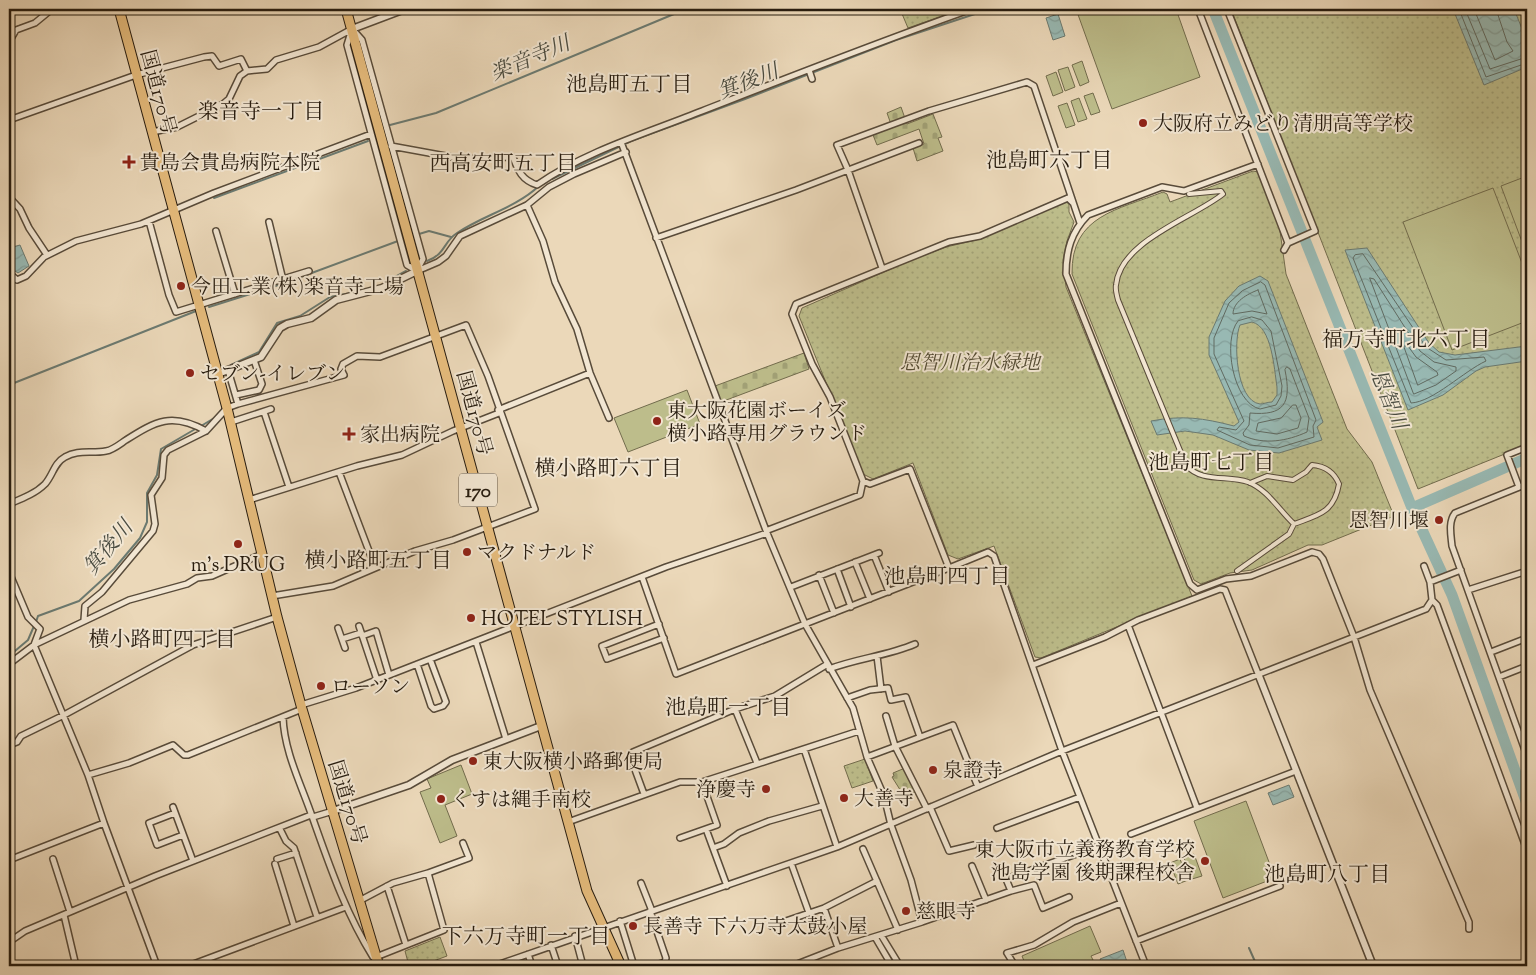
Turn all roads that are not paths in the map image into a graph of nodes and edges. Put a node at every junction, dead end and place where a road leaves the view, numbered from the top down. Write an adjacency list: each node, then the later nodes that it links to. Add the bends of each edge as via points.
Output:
1 (52, 9): 9 (street, via 35,23 16,30)
2 (119, 9): 12 (highway, 国道170号)
3 (346, 9): 8 (highway, 国道170号 / 170)
4 (405, 9): 8 (street)
5 (972, 9): 10 (street)
6 (1198, 9): 21 (street)
7 (1227, 9): 33 (street, via 1315,231)
8 (352, 29): 11 (street, via 318,47 276,60 267,69); 16 (street, via 347,45); 19 (street, via 362,40); 38 (highway, 国道170号 / 170)
9 (9, 42)
10 (809, 70): 13 (street); 17 (street)
11 (247, 71): 12 (street, via 241,59 219,66 212,56); 15 (street, via 240,76 229,99 223,104 177,127)
12 (136, 75): 14 (street); 15 (highway, 国道170号)
13 (812, 79)
14 (9, 120)
15 (152, 132): 27 (highway, 国道170号)
16 (371, 134): 27 (street); 38 (street, via 407,265)
17 (621, 142): 19 (street, via 554,173 536,185 527,182 513,157 462,159); 20 (street)
18 (919, 143): 22 (street)
19 (391, 146): 38 (street, via 423,259)
20 (626, 152): 26 (street, via 548,187); 32 (street)
21 (1258, 164): 30 (street, via 1184,191 1162,187 1096,212); 33 (street)
22 (848, 170): 25 (street, via 837,145 929,111 1028,82 1034,86); 32 (street); 36 (street)
23 (1189, 194): 61 (street, via 1221,191 1223,194 1149,240 1126,259 1115,286 1186,465 1204,476)
24 (9, 197): 35 (street)
25 (1073, 203): 30 (street); 36 (street, via 1068,198 980,236 949,242)
26 (527, 205): 38 (street, via 460,236 442,259); 46 (street, via 577,330)
27 (174, 211): 28 (street); 42 (highway, 国道170号)
28 (149, 221): 35 (street, via 76,241); 42 (street, via 176,312)
29 (269, 222): 40 (street)
30 (1080, 223): 84 (street, via 1069,244 1066,274 1188,579)
31 (216, 231): 41 (street)
32 (656, 238): 69 (street)
33 (1288, 242): 34 (street)
34 (1284, 250)
35 (48, 255): 39 (street, via 26,276 17,280)
36 (882, 268): 60 (street, via 796,304 792,314)
37 (309, 271): 40 (street)
38 (417, 271): 43 (highway, 国道170号 / 170); 44 (street, via 382,288 336,300 311,318 287,324 280,328 261,357)
39 (9, 273)
40 (283, 280): 41 (street)
41 (235, 294): 42 (street)
42 (199, 305): 47 (highway, 国道170号)
43 (436, 335): 49 (street, via 380,357 357,356 343,364 344,376); 52 (street, via 466,326); 56 (highway, 国道170号 / 170)
44 (254, 360): 45 (street); 48 (street, via 262,384 259,390)
45 (228, 370): 47 (street); 48 (street)
46 (590, 373): 52 (street); 54 (street)
47 (218, 374): 50 (highway, 国道170号)
48 (236, 395): 49 (street)
49 (238, 404): 50 (street)
50 (227, 408): 55 (highway, 国道170号); 57 (street)
51 (271, 409): 53 (street)
52 (499, 411): 56 (street); 68 (street, via 535,509)
53 (264, 412): 55 (street); 63 (street)
54 (609, 418)
55 (231, 422): 65 (highway, 国道170号)
56 (461, 428): 59 (street, via 402,455); 68 (highway, 国道170号 / 170)
57 (206, 431): 66 (street, via 192,423 165,419 147,426 107,451 67,455 58,461 46,483); 94 (street, via 164,455 162,478 151,495 153,531 102,592 84,606)
58 (1527, 447): 64 (street, via 1507,455)
59 (339, 472): 63 (street); 72 (street)
60 (863, 481): 69 (street, via 860,495); 74 (street, via 870,484 910,469)
61 (1250, 483): 67 (street, via 1275,502); 67 (street, via 1266,476 1293,480 1312,465 1330,471 1339,484 1330,508)
62 (1527, 484): 64 (street)
63 (289, 487): 65 (street)
64 (1519, 487): 76 (street, via 1455,513 1451,518 1452,546)
65 (249, 500): 70 (highway, 国道170号)
66 (9, 504)
67 (1294, 524): 77 (street, via 1289,534)
68 (488, 526): 72 (street); 99 (highway, 国道170号 / 170)
69 (768, 531): 81 (street); 83 (street)
70 (262, 554): 87 (highway, 国道170号); 94 (street, via 233,569 129,600)
71 (855, 562): 75 (street); 86 (street, via 877,554); 88 (street)
72 (375, 566): 87 (street, via 333,586)
73 (1424, 566): 82 (street)
74 (949, 568): 86 (street); 115 (street, via 988,552 994,556)
75 (837, 569): 80 (street); 91 (street)
76 (1461, 570): 82 (street); 85 (street)
77 (1237, 571)
78 (1527, 571): 85 (street)
79 (9, 572): 108 (street, via 28,618 40,629)
80 (819, 575): 83 (street); 92 (street)
81 (642, 577): 95 (street); 99 (street)
82 (1430, 582): 90 (street)
83 (791, 586): 96 (street)
84 (1197, 590): 89 (street); 103 (street, via 1226,579 1251,576 1312,552 1322,559)
85 (1468, 590): 110 (street)
86 (889, 592): 88 (street)
87 (272, 596): 93 (highway, 国道170号)
88 (870, 599): 91 (street)
89 (1194, 599): 97 (street); 119 (street, via 1225,590)
90 (1432, 600): 103 (street, via 1426,609); 169 (street, via 1438,605)
91 (851, 607): 92 (street)
92 (834, 613): 96 (street)
93 (277, 617): 124 (highway, 国道170号); 127 (street, via 193,645)
94 (84, 620): 108 (street)
95 (659, 624): 102 (street); 102 (street, via 602,646 607,659)
96 (804, 624): 102 (street, via 676,674); 117 (street)
97 (1128, 625): 115 (street, via 1105,638); 126 (street)
98 (358, 626): 101 (street)
99 (514, 626): 106 (street); 130 (highway, 国道170号 / 170)
100 (338, 628): 105 (street)
101 (361, 634): 105 (street); 118 (street, via 376,631); 121 (street)
102 (664, 638)
103 (1354, 638): 119 (street); 199 (street, via 1370,690)
104 (1527, 638): 110 (street)
105 (342, 639): 109 (street)
106 (476, 642): 112 (street); 133 (street)
107 (915, 644): 111 (street)
108 (34, 646): 113 (street); 127 (street)
109 (345, 648)
110 (1490, 652): 120 (street)
111 (877, 656): 117 (street); 122 (street)
112 (430, 659): 114 (street); 114 (street, via 446,702 443,706 434,709 431,706)
113 (9, 664)
114 (417, 664): 118 (street)
115 (1032, 665): 137 (street)
116 (1527, 666): 120 (street)
117 (828, 667): 123 (street); 125 (street, via 775,696)
118 (390, 675): 121 (street)
119 (1258, 676): 126 (street); 141 (street)
120 (1499, 677): 138 (street)
121 (377, 680): 124 (street)
122 (881, 689): 123 (street); 132 (street, via 888,688 891,700 906,697)
123 (846, 698): 131 (street, via 853,708)
124 (301, 707): 129 (street); 151 (highway, 国道170号)
125 (735, 709): 140 (street); 145 (street, via 632,752 630,756)
126 (1161, 714): 137 (street); 150 (street)
127 (64, 715): 134 (street, via 21,736); 142 (street)
128 (886, 716): 135 (street)
129 (283, 717): 142 (street, via 188,755 173,745); 153 (street, via 284,738)
130 (541, 726): 133 (street); 154 (highway, 国道170号 / 170)
131 (859, 730): 136 (street); 139 (street)
132 (920, 737): 135 (street); 144 (street, via 953,724)
133 (506, 739): 151 (street, via 452,760 409,784)
134 (9, 746)
135 (895, 746): 139 (street); 149 (street)
136 (804, 749): 140 (street); 147 (street)
137 (1062, 751): 144 (street); 146 (street)
138 (1527, 754)
139 (867, 757): 156 (street, via 884,796)
140 (757, 763): 143 (street)
141 (1296, 771): 150 (street); 225 (street)
142 (88, 775): 155 (street)
143 (702, 782): 145 (street, via 680,782); 159 (street, via 717,826)
144 (978, 787): 149 (street)
145 (644, 794): 154 (street)
146 (1080, 797): 158 (street); 165 (street)
147 (822, 806): 166 (street, via 768,821); 167 (street)
148 (173, 807): 152 (street)
149 (928, 808): 156 (street); 164 (street, via 949,851)
150 (1197, 808): 160 (street)
151 (333, 811): 153 (street); 186 (highway, 国道170号)
152 (175, 814): 161 (street); 161 (street, via 149,823 157,845)
153 (312, 816): 157 (street); 188 (street)
154 (568, 822): 198 (highway, 国道170号 / 170, via 587,891)
155 (104, 823): 172 (street); 182 (street)
156 (891, 825): 167 (street); 195 (street)
157 (280, 828): 170 (street); 173 (street)
158 (997, 828)
159 (706, 829): 162 (street); 166 (street)
160 (1131, 834)
161 (184, 835): 173 (street)
162 (680, 838)
163 (463, 843): 176 (street, via 469,858)
164 (974, 844)
165 (1099, 846): 183 (street, via 1006,879); 187 (street)
166 (713, 848): 180 (street)
167 (837, 848): 174 (street)
168 (863, 849): 177 (street)
169 (1527, 850)
170 (296, 853): 193 (street); 196 (street, via 276,862)
171 (53, 859): 191 (street)
172 (9, 860)
173 (193, 860): 182 (street)
174 (791, 863): 180 (street); 192 (street)
175 (972, 866): 185 (street)
176 (428, 873): 179 (street); 205 (street, via 444,930)
177 (877, 880): 189 (street); 200 (street)
178 (641, 883): 190 (street)
179 (387, 886): 186 (street); 205 (street)
180 (727, 886): 190 (street)
181 (1280, 886): 203 (street)
182 (129, 888): 191 (street); 211 (street)
183 (1011, 891): 184 (street, via 1034,885 1043,908); 185 (street)
184 (1069, 897)
185 (986, 900): 195 (street)
186 (359, 901): 209 (highway, 国道170号)
187 (1120, 903): 203 (street); 223 (street, via 1073,922 1034,945 1007,953)
188 (346, 906): 193 (street); 209 (street)
189 (824, 908): 192 (street); 207 (street)
190 (651, 911): 194 (street); 219 (street, via 666,958 665,962)
191 (67, 913): 204 (street); 210 (street)
192 (809, 914): 197 (street)
193 (317, 917): 196 (street)
194 (620, 922): 198 (street); 218 (street)
195 (922, 922): 200 (street)
196 (294, 926): 212 (street)
197 (771, 926)
198 (602, 928): 201 (street); 217 (highway, 国道170号 / 170)
199 (1469, 928)
200 (898, 930): 202 (street)
201 (574, 936): 206 (street); 216 (street)
202 (878, 936): 207 (street); 221 (street); 222 (street)
203 (1136, 941): 224 (street)
204 (9, 942)
205 (406, 945): 209 (street)
206 (551, 945): 208 (street); 215 (street)
207 (838, 948): 220 (street)
208 (528, 954): 213 (street); 214 (street)
209 (378, 963)
210 (76, 966)
211 (157, 966)
212 (188, 966)
213 (494, 966)
214 (532, 966)
215 (558, 966)
216 (583, 966)
217 (621, 966)
218 (634, 966)
219 (653, 966)
220 (792, 966)
221 (892, 966)
222 (900, 966)
223 (1015, 966)
224 (1146, 966)
225 (1373, 966)

